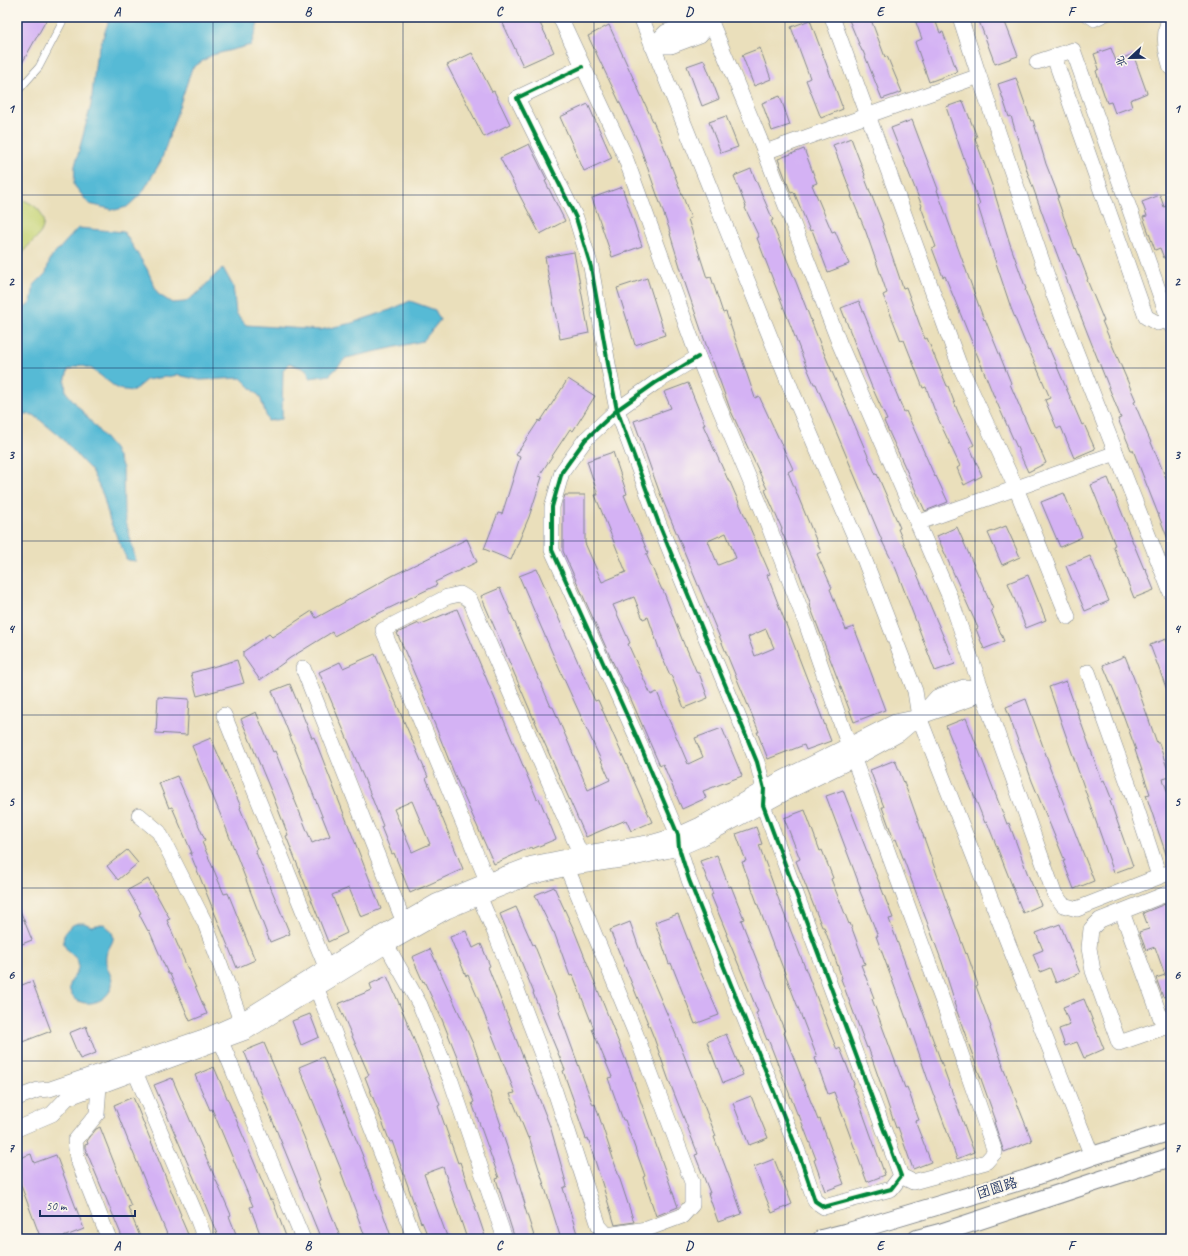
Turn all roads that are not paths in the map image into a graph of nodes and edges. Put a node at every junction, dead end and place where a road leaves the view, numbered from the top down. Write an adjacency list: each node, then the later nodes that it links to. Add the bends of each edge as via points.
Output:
1 (64, 17): 16 (lane, via 39,67)
2 (560, 17): 13 (street)
3 (641, 17): 10 (street)
4 (832, 17): 17 (street)
5 (960, 17): 15 (street)
6 (1085, 17): 7 (lane, via 1094,23)
7 (1107, 17)
8 (710, 20): 10 (street, via 700,35 671,46); 18 (street)
9 (1171, 21): 14 (street, via 1168,22 1165,32 1166,52)
10 (652, 46): 31 (street, via 794,396 863,556 915,691)
11 (1054, 57): 12 (street); 19 (street, via 1146,317 1157,323); 19 (street, via 1073,50)
12 (1037, 62)
13 (582, 67): 20 (street, via 624,154); 21 (street, via 517,98 576,218 591,267)
14 (1171, 68)
15 (979, 76): 17 (street); 22 (street, via 1053,293)
16 (17, 92)
17 (869, 115): 18 (street); 23 (street, via 959,364)
18 (765, 152): 24 (street, via 840,345)
19 (1170, 322)
20 (698, 357): 21 (street); 32 (street, via 764,514)
21 (617, 410): 33 (street, via 659,524 757,762); 36 (street, via 585,440 562,472 552,507 552,550 638,740)
22 (1116, 453): 23 (street); 25 (street)
23 (1016, 488): 24 (street); 26 (street)
24 (917, 523): 29 (street, via 951,600)
25 (1171, 593)
26 (1068, 617)
27 (303, 668): 43 (street)
28 (1088, 672): 39 (street, via 1133,797)
29 (980, 688): 31 (street, via 970,699); 39 (street, via 1054,893 1063,905 1077,909)
30 (224, 716): 45 (street)
31 (919, 717): 32 (street, via 899,734); 59 (street)
32 (851, 752): 33 (street); 34 (street); 61 (street, via 995,1152 986,1162 913,1182)
33 (764, 789): 34 (street); 36 (street, via 700,825)
34 (763, 805): 36 (street, via 702,838); 61 (street)
35 (139, 815): 47 (street, via 159,832 205,923)
36 (679, 841): 37 (street, via 634,858); 61 (street, via 689,880 799,1154 815,1201 824,1207 892,1189)
37 (583, 860): 38 (street); 40 (street, via 470,600 460,594 447,597 383,630)
38 (564, 863): 40 (street, via 532,864); 40 (street, via 635,1032 692,1182 692,1205 682,1216 647,1229 607,1235 599,1226 550,1076 498,940)
39 (1165, 874)
40 (484, 889): 43 (street, via 447,911)
41 (1171, 893): 42 (street)
42 (1122, 912): 48 (street); 48 (street, via 1100,920 1091,929 1089,948 1092,971 1119,1043)
43 (407, 926): 44 (street)
44 (383, 940): 45 (street); 66 (street, via 420,1005 451,1081)
45 (329, 973): 46 (street)
46 (314, 982): 47 (street); 65 (street)
47 (243, 1026): 49 (street)
48 (1168, 1026)
49 (219, 1037): 50 (street); 64 (street)
50 (133, 1067): 51 (street); 63 (street)
51 (97, 1080): 52 (street); 54 (street); 62 (street, via 97,1114 74,1141 77,1158)
52 (50, 1089): 53 (street, via 38,1090); 55 (street, via 39,1099)
53 (17, 1098)
54 (67, 1098): 56 (street); 57 (street, via 52,1114)
55 (17, 1106)
56 (17, 1118)
57 (17, 1128)
58 (1171, 1131): 59 (street, 团圆路)
59 (1092, 1156): 67 (street, 团圆路, via 1027,1179)
60 (1171, 1156): 68 (street, 团圆路)
61 (901, 1176)
62 (109, 1239)
63 (205, 1239)
64 (303, 1239)
65 (414, 1239)
66 (505, 1239)
67 (822, 1239)
68 (917, 1239)

